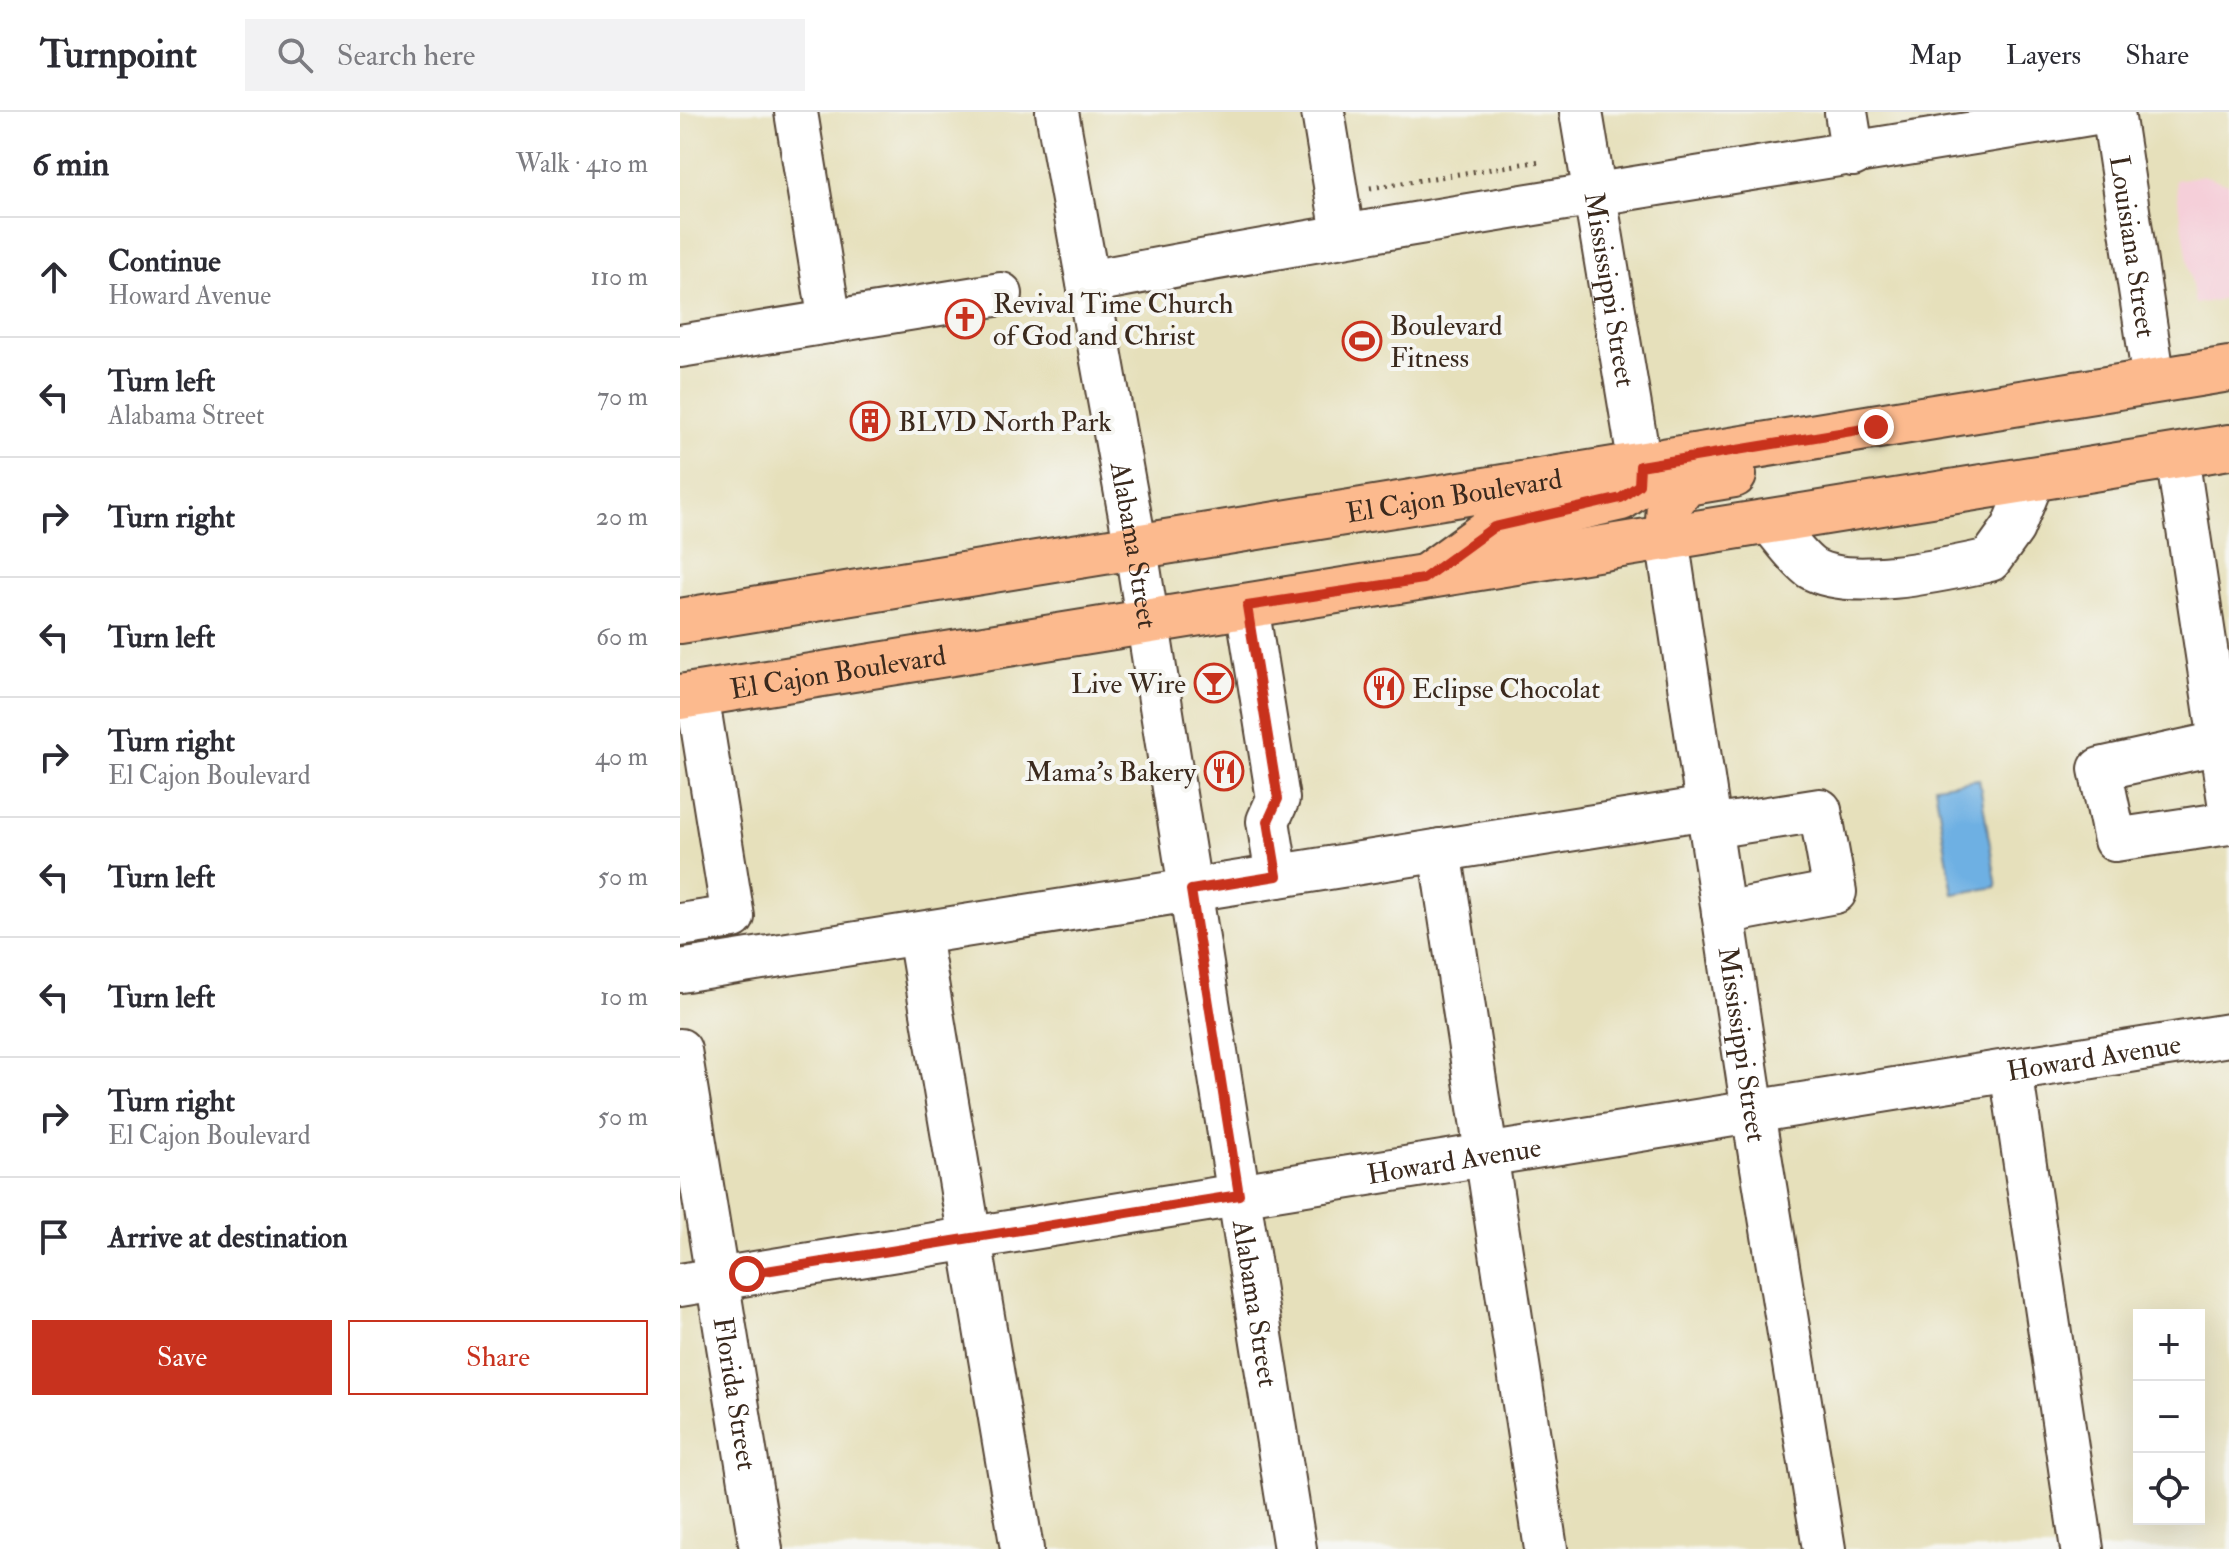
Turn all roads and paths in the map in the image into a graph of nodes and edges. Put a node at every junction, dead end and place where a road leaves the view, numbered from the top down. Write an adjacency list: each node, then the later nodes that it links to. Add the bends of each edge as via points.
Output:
1 (796, 112): 15 (street)
2 (1057, 112): 13 (street, Alabama Street)
3 (1323, 112): 10 (street)
4 (1581, 112): 11 (street, Mississippi Street)
5 (1846, 112): 8 (street)
6 (2101, 112): 8 (street)
7 (2113, 112): 18 (street, Louisiana Street)
8 (1853, 155): 11 (street)
9 (1541, 161): 10 (path)
10 (1338, 193): 12 (street)
11 (1595, 197): 12 (street); 22 (street, Mississippi Street)
12 (1343, 234): 13 (street)
13 (1088, 282): 26 (street, Alabama Street)
14 (1001, 294): 15 (street)
15 (830, 322): 16 (street)
16 (680, 346)
17 (2229, 369): 18 (main road, El Cajon Boulevard)
18 (2154, 381): 19 (main road, El Cajon Boulevard)
19 (1876, 427): 22 (main road, El Cajon Boulevard); 25 (main road, via 1815,462 1686,483 1669,504)
20 (2229, 447): 21 (main road, El Cajon Boulevard)
21 (2177, 456): 23 (main road, El Cajon Boulevard); 32 (street)
22 (1640, 466): 26 (main road, El Cajon Boulevard); 27 (main road, via 1639,485 1621,498 1494,527)
23 (2033, 479): 24 (main road, El Cajon Boulevard); 24 (street, via 2013,528 1990,560 1944,570 1856,580 1812,568)
24 (1769, 521): 25 (main road, El Cajon Boulevard)
25 (1667, 538): 27 (main road, El Cajon Boulevard); 34 (street, Mississippi Street)
26 (1136, 549): 29 (main road, El Cajon Boulevard); 30 (street, Alabama Street)
27 (1423, 579): 28 (main road, El Cajon Boulevard)
28 (1247, 606): 30 (main road, El Cajon Boulevard); 37 (street, via 1278,799 1268,821)
29 (680, 621)
30 (1147, 621): 31 (main road, El Cajon Boulevard); 38 (street, Alabama Street)
31 (688, 696): 40 (street, via 733,917)
32 (2222, 726): 33 (street); 35 (street, via 2100,769 2115,840)
33 (2229, 801)
34 (1709, 818): 36 (street); 39 (street, Mississippi Street); 39 (street, via 1820,810 1835,892)
35 (2229, 823)
36 (1440, 850): 37 (street); 47 (street)
37 (1277, 876): 38 (street)
38 (1191, 890): 41 (street); 48 (street, Alabama Street)
39 (1723, 913): 46 (street, Mississippi Street)
40 (680, 925)
41 (919, 935): 42 (street); 49 (street)
42 (680, 971)
43 (2229, 1035): 45 (street, Howard Avenue)
44 (680, 1050): 50 (street, Florida Street)
45 (2011, 1070): 46 (street, Howard Avenue); 56 (street)
46 (1753, 1112): 47 (street, Howard Avenue); 55 (street, Mississippi Street)
47 (1484, 1156): 48 (street, Howard Avenue); 54 (street)
48 (1239, 1195): 49 (street, Howard Avenue); 53 (street, Alabama Street)
49 (970, 1238): 50 (street, Howard Avenue); 52 (street)
50 (699, 1282): 51 (street, Florida Street)
51 (761, 1549)
52 (1022, 1549)
53 (1295, 1549)
54 (1546, 1549)
55 (1824, 1549)
56 (2082, 1549)

